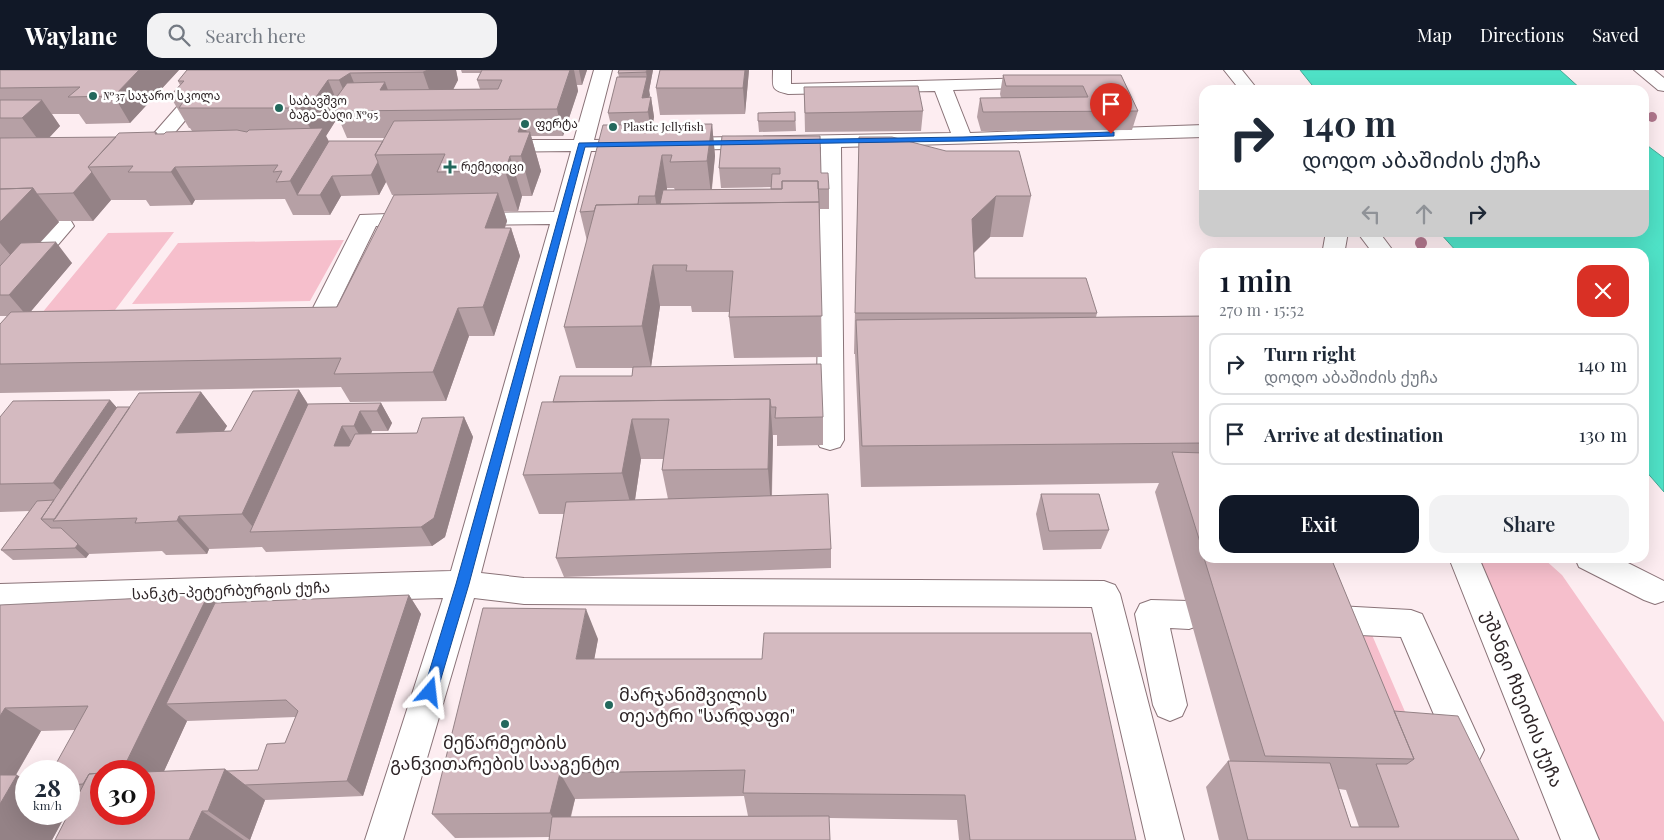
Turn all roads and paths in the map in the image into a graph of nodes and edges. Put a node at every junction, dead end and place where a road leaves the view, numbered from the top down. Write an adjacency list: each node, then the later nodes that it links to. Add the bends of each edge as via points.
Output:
1 (603, 70): 14 (main road)
2 (782, 70): 5 (main road, via 782,88 788,89)
3 (1232, 70): 9 (main road)
4 (1643, 70): 10 (main road)
5 (890, 78): 8 (main road)
6 (211, 79): 18 (main road)
7 (1058, 83): 8 (main road)
8 (942, 85): 12 (main road)
9 (1245, 85)
10 (1664, 86)
11 (1199, 131): 12 (main road)
12 (963, 139): 13 (main road)
13 (831, 141): 14 (main road); 25 (main road)
14 (582, 145): 15 (main road); 19 (main road)
15 (474, 147)
16 (178, 151): 18 (main road)
17 (128, 152): 18 (main road)
18 (148, 152)
19 (562, 218): 24 (main road, via 368,220 318,322); 29 (main road)
20 (63, 226): 23 (main road, via 26,268)
21 (1371, 237): 22 (main road)
22 (1381, 248)
23 (0, 269)
24 (279, 323)
25 (830, 440)
26 (1466, 563): 38 (main road, უშანგი ჩხეიძის ქუჩა)
27 (1599, 563): 31 (main road)
28 (1633, 563): 31 (main road)
29 (463, 584): 30 (main road, სანკტ-პეტერბურგის ქუჩა); 36 (main road); 37 (main road, სანკტ-პეტერბურგის ქუჩა, via 524,591 1104,594)
30 (0, 597)
31 (1660, 597)
32 (1189, 615): 34 (main road, via 1151,614)
33 (1312, 619): 35 (main road, via 1411,624)
34 (1170, 705)
35 (1479, 777)
36 (384, 840)
37 (1165, 840)
38 (1580, 840)

